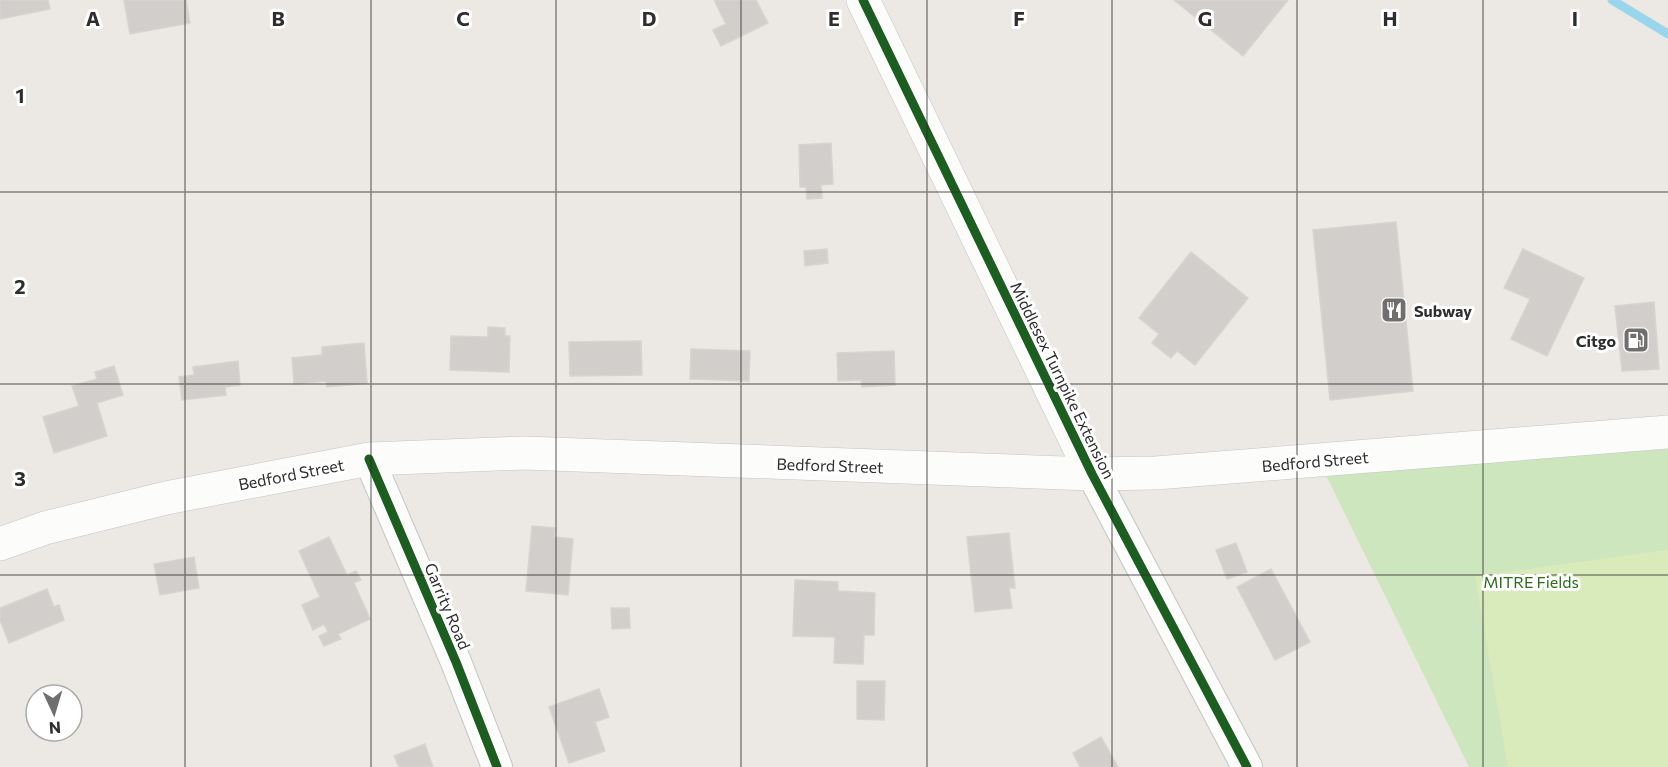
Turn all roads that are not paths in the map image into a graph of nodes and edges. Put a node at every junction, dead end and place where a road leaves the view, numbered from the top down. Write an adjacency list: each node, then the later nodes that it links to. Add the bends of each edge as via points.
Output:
1 (863, 0): 4 (main road, Middlesex Turnpike Extension)
2 (1668, 432): 4 (main road, Bedford Street, via 1156,473)
3 (369, 459): 4 (main road, Bedford Street, via 524,453); 5 (main road, Bedford Street, via 166,498 45,528); 6 (street, Garrity Road, via 456,662)
4 (1092, 474): 7 (street, Middlesex Turnpike Extension)
5 (0, 544)
6 (496, 767)
7 (1247, 767)

